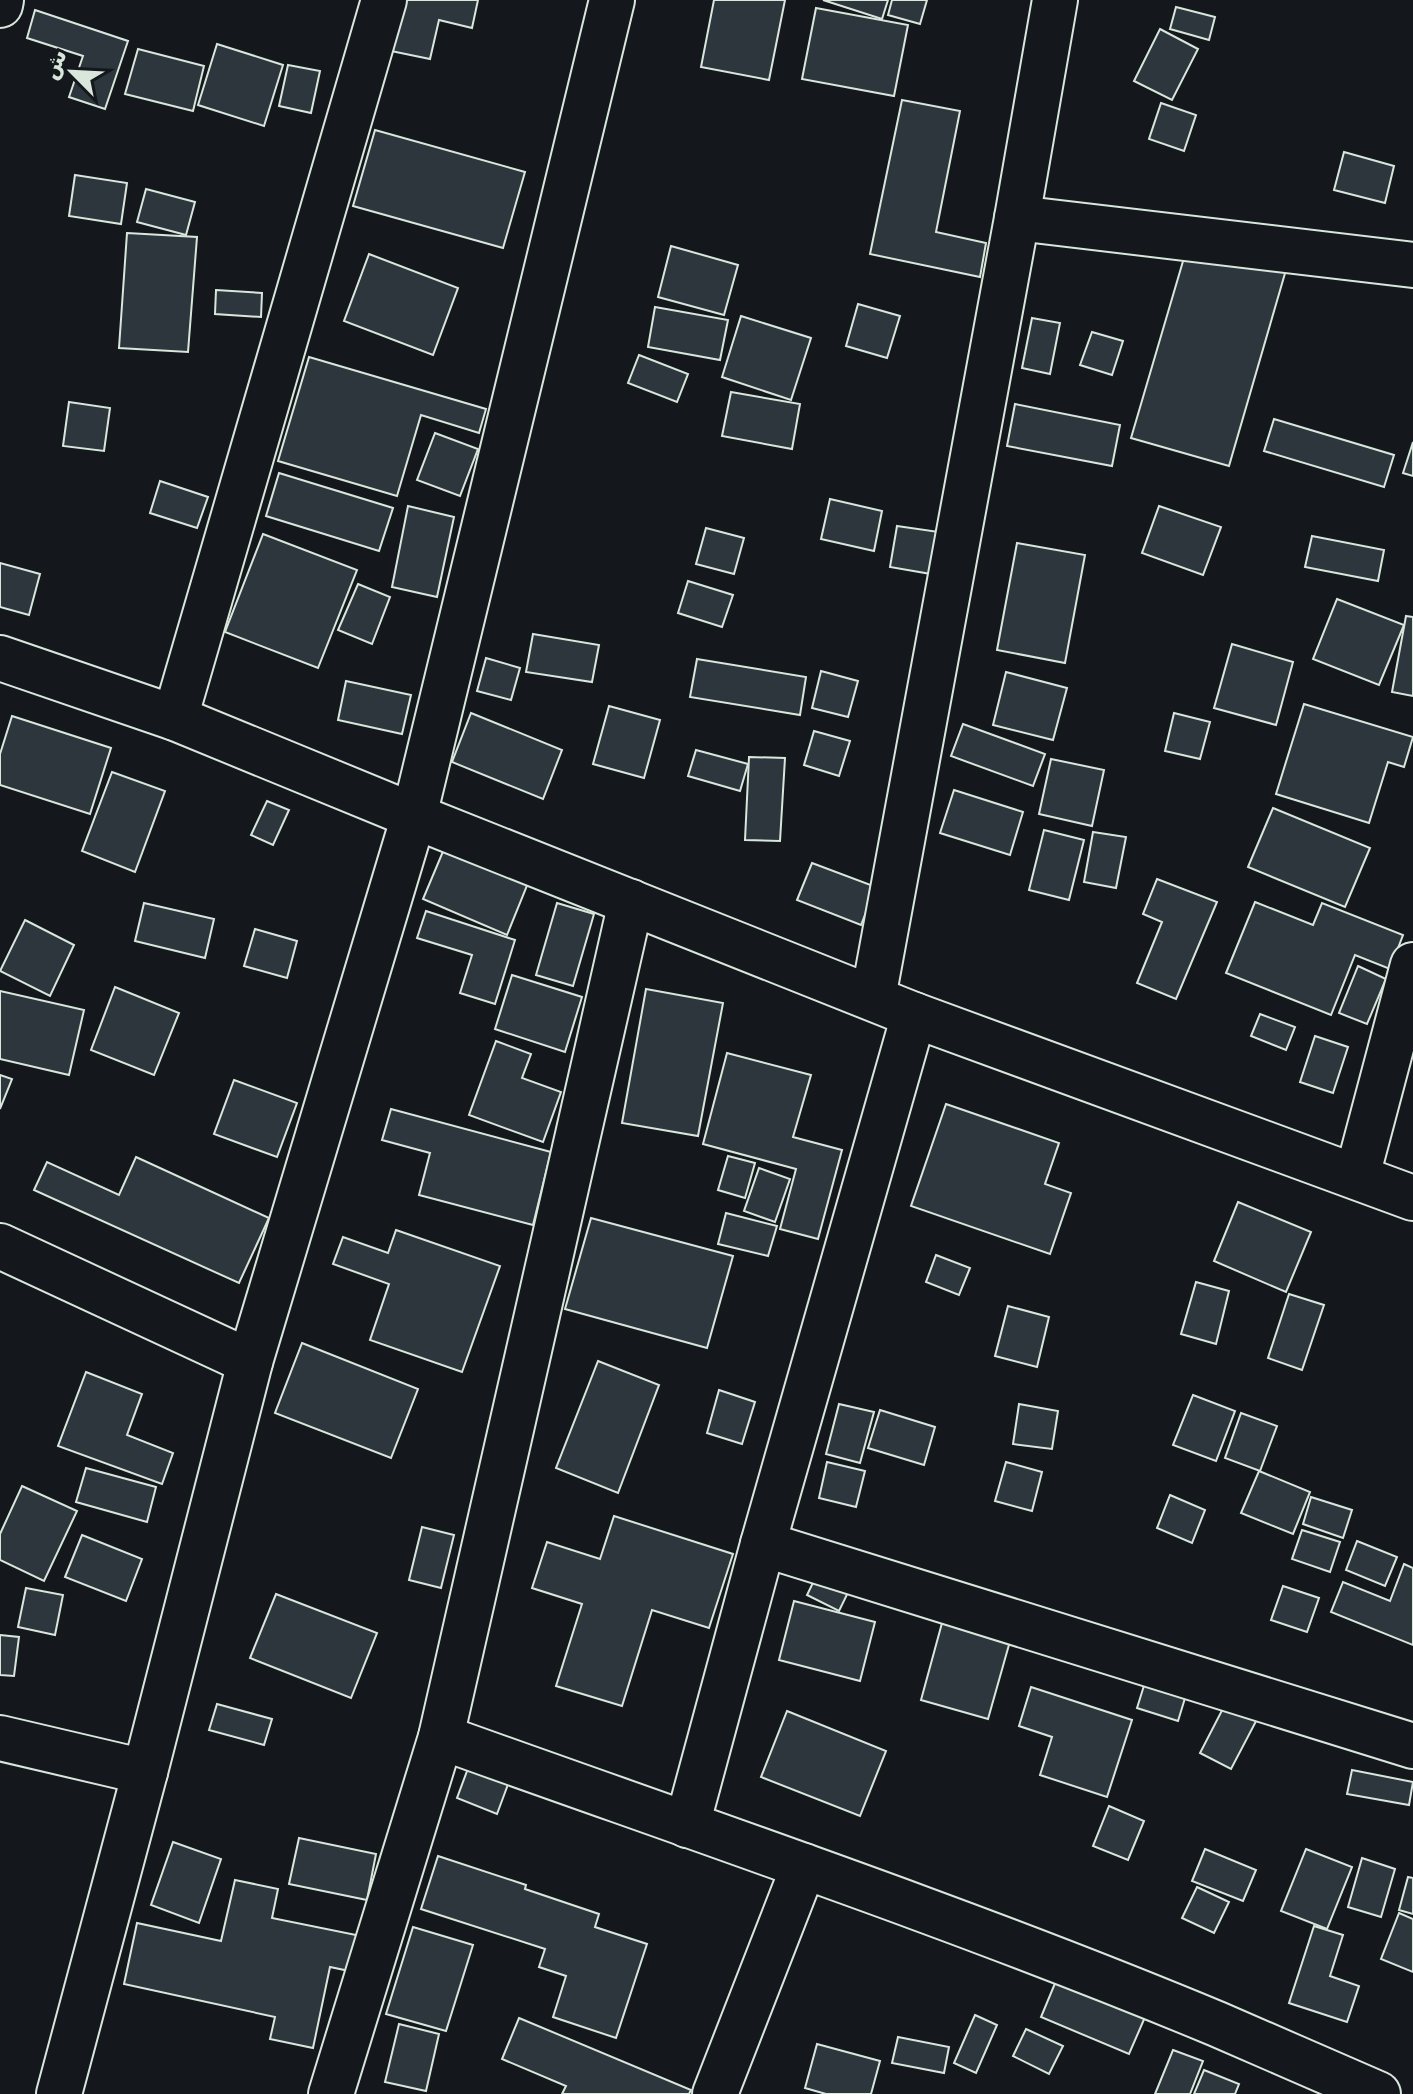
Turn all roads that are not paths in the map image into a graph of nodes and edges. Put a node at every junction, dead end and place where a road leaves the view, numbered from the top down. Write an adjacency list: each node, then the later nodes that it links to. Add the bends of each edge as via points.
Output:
1 (384, 0): 7 (street)
2 (612, 0): 8 (street)
3 (1055, 0): 4 (street)
4 (1017, 218): 5 (street); 11 (street)
5 (1413, 265)
6 (0, 658): 7 (street)
7 (175, 718): 8 (street)
8 (414, 816): 9 (street); 16 (street)
9 (631, 902): 11 (street); 18 (street)
10 (1413, 965): 13 (street)
11 (873, 998): 12 (street)
12 (914, 1015): 13 (street); 17 (street)
13 (1357, 1176): 14 (street)
14 (1413, 1198)
15 (0, 1246): 16 (street)
16 (250, 1362): 21 (street)
17 (763, 1544): 20 (street); 22 (street)
18 (441, 1737): 22 (street); 25 (street)
19 (0, 1738): 21 (street)
20 (1413, 1746)
21 (145, 1772): 24 (street)
22 (687, 1825): 23 (street)
23 (804, 1866): 26 (street); 27 (street, via 1187,2012)
24 (59, 2094)
25 (331, 2094)
26 (715, 2094)
27 (1378, 2094)

